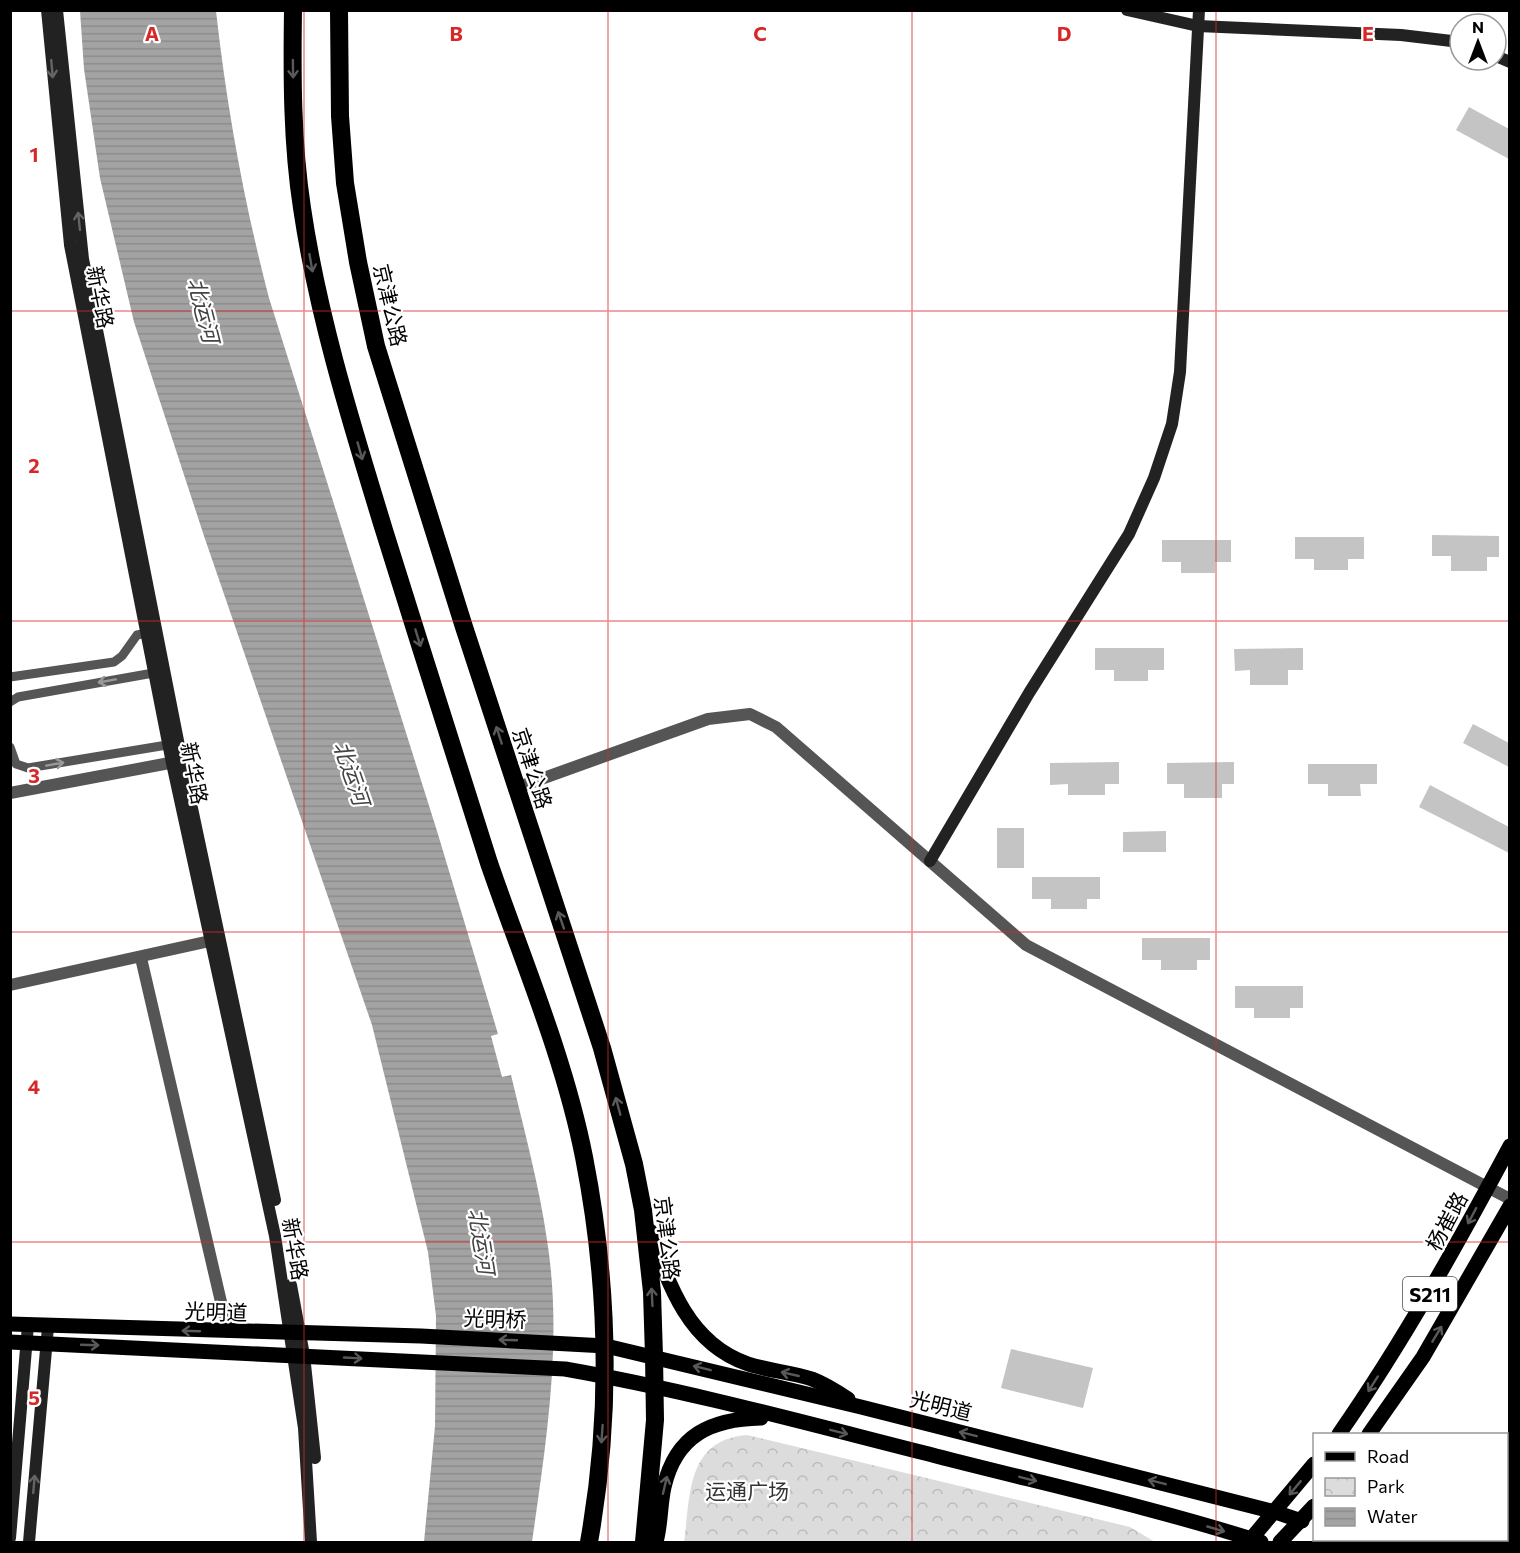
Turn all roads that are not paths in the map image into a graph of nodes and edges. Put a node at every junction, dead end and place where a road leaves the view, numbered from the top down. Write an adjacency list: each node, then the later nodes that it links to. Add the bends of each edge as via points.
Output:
1 (47, 10): 9 (street, 新华路, one-way to 9, via 70,245)
2 (57, 10): 9 (street, 新华路, one-way to 2, via 83,259)
3 (293, 10): 37 (highway, one-way to 37, via 295,152 313,272 371,487 489,861 560,1069 583,1155 596,1234)
4 (339, 10): 16 (highway, 京津公路, one-way to 4, via 376,346 345,183)
5 (1127, 10): 7 (street)
6 (1198, 10): 7 (street)
7 (1198, 27): 8 (street, via 1401,35); 18 (street, via 1180,372 1168,435 1154,478 1128,534)
8 (1448, 41)
9 (152, 632): 10 (street, 新华路); 11 (lane, via 137,635 114,662)
10 (160, 672): 12 (lane, one-way to 12, via 18,697); 13 (street, 新华路)
11 (10, 678)
12 (10, 702)
13 (174, 743): 14 (lane, one-way to 13, via 16,764 28,768); 15 (street, 新华路)
14 (10, 747)
15 (177, 762): 17 (street); 19 (street, 新华路)
16 (516, 788): 18 (street, via 708,719 750,714 776,727); 26 (highway, 京津公路, one-way to 16, via 602,1048)
17 (10, 793)
18 (930, 861): 23 (street, via 1026,945)
19 (215, 940): 20 (street); 31 (street, 新华路)
20 (141, 958): 21 (street); 30 (street)
21 (10, 986)
22 (1509, 1146): 23 (main road, 杨崔路 / S211)
23 (1487, 1188): 24 (street); 44 (main road, 杨崔路 / S211, one-way to 44, via 1440,1276)
24 (1509, 1199)
25 (1509, 1206): 45 (main road, S211, one-way to 25, via 1423,1357)
26 (643, 1210): 39 (highway, 京津公路, one-way to 26); 42 (main road, one-way to 26, via 810,1378 750,1365 707,1340 675,1295)
27 (10, 1324): 28 (main road, 光明道)
28 (28, 1325): 29 (main road, 光明道); 35 (street)
29 (48, 1327): 30 (main road, 光明道, one-way to 29); 36 (street)
30 (228, 1332): 31 (main road, 光明道)
31 (296, 1334): 32 (main road, 光明道); 38 (street, 新华路)
32 (421, 1336): 34 (main road, 光明桥, one-way to 32)
33 (10, 1342): 35 (main road, 光明道)
34 (567, 1342): 37 (main road, 光明道)
35 (26, 1343): 36 (main road, 光明道); 50 (street)
36 (47, 1344): 38 (main road, 光明道, one-way to 38); 52 (street, one-way to 36)
37 (606, 1346): 39 (main road, 光明道); 40 (highway)
38 (299, 1355): 40 (main road, 光明道, one-way to 40, via 565,1369); 53 (street, 新华路); 54 (street, 新华路, via 313,1428)
39 (654, 1356): 41 (highway, 京津公路); 42 (main road, 光明道, one-way to 39)
40 (605, 1376): 41 (main road); 55 (highway, one-way to 55, via 600,1459)
41 (655, 1386): 43 (main road); 56 (highway, 京津公路)
42 (861, 1407): 48 (main road, 光明道, one-way to 42)
43 (782, 1417): 51 (main road, one-way to 51); 57 (main road, one-way to 43, via 670,1468 690,1439 727,1420)
44 (1340, 1433)
45 (1370, 1433)
46 (1313, 1465): 48 (main road, one-way to 48)
47 (1313, 1509): 49 (main road)
48 (1275, 1512): 49 (main road, 光明道); 51 (main road)
49 (1308, 1523): 58 (main road)
50 (10, 1538)
51 (1253, 1541)
52 (29, 1542)
53 (312, 1542)
54 (319, 1542)
55 (588, 1542)
56 (644, 1542)
57 (656, 1542)
58 (1280, 1542)

